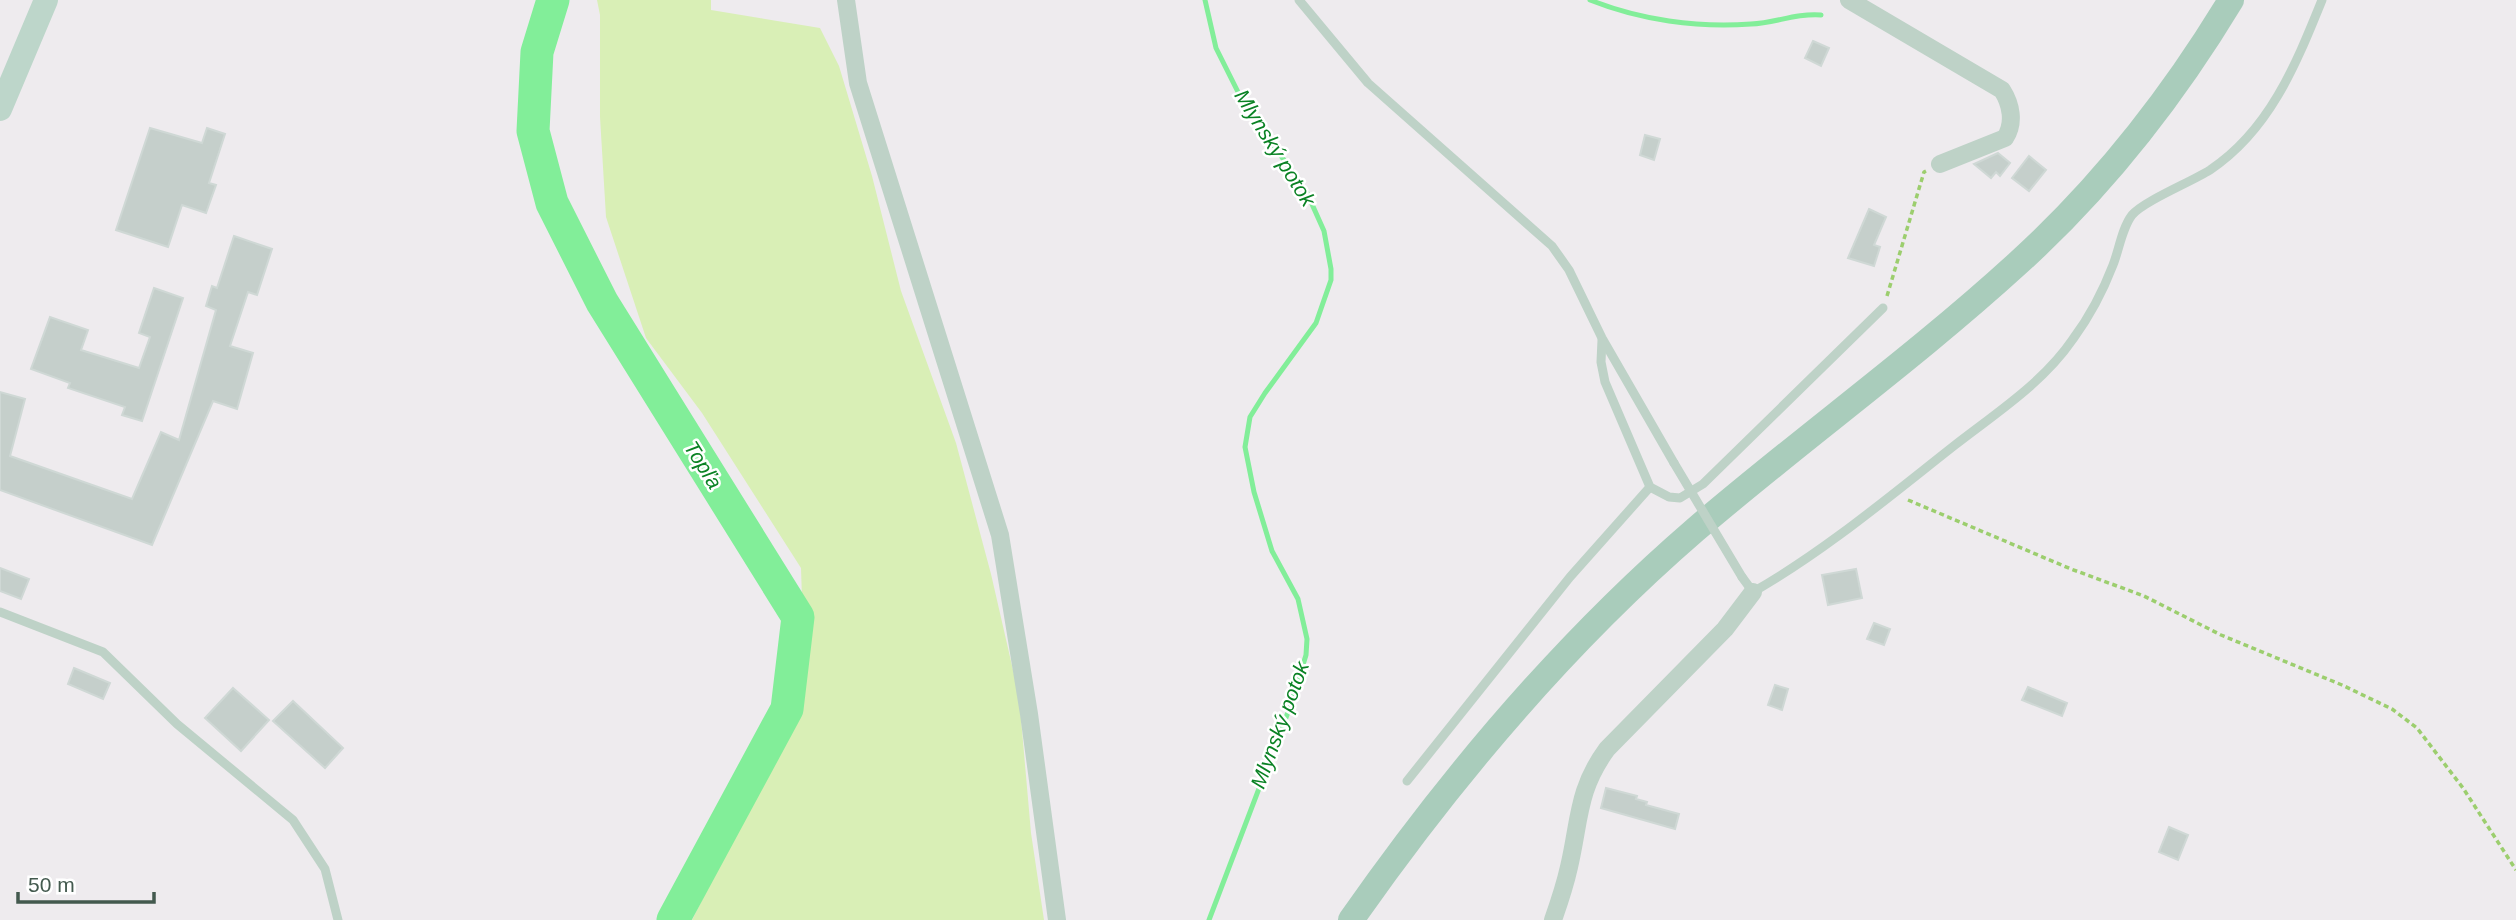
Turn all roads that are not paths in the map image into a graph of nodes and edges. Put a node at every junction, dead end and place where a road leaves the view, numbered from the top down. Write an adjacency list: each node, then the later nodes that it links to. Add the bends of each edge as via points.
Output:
1 (46, 0): 7 (street)
2 (846, 0): 16 (street, via 858,83 1000,535)
3 (1299, 0): 10 (lane, via 1367,83 1552,246)
4 (1849, 0): 8 (street, via 2002,90 2008,100 2011,117 2005,138)
5 (2231, 0): 17 (main road, via 2172,90 2128,146 2020,262 1948,326 1693,532 1571,648 1449,786)
6 (2322, 0): 12 (lane, via 2286,83 2249,136 2210,170 2132,216 2104,290 2050,368 1885,501)
7 (0, 110)
8 (1940, 164)
9 (1883, 308): 11 (lane, via 1703,484 1680,498)
10 (1602, 338): 11 (lane, via 1605,382); 12 (lane, bridge)
11 (1650, 487): 14 (lane, via 1570,577)
12 (1754, 592): 18 (street, via 1725,629 1592,769)
13 (0, 612): 15 (lane, via 103,652 177,724 293,820 325,869)
14 (1407, 781)
15 (338, 920)
16 (1057, 920)
17 (1352, 920)
18 (1553, 920)

